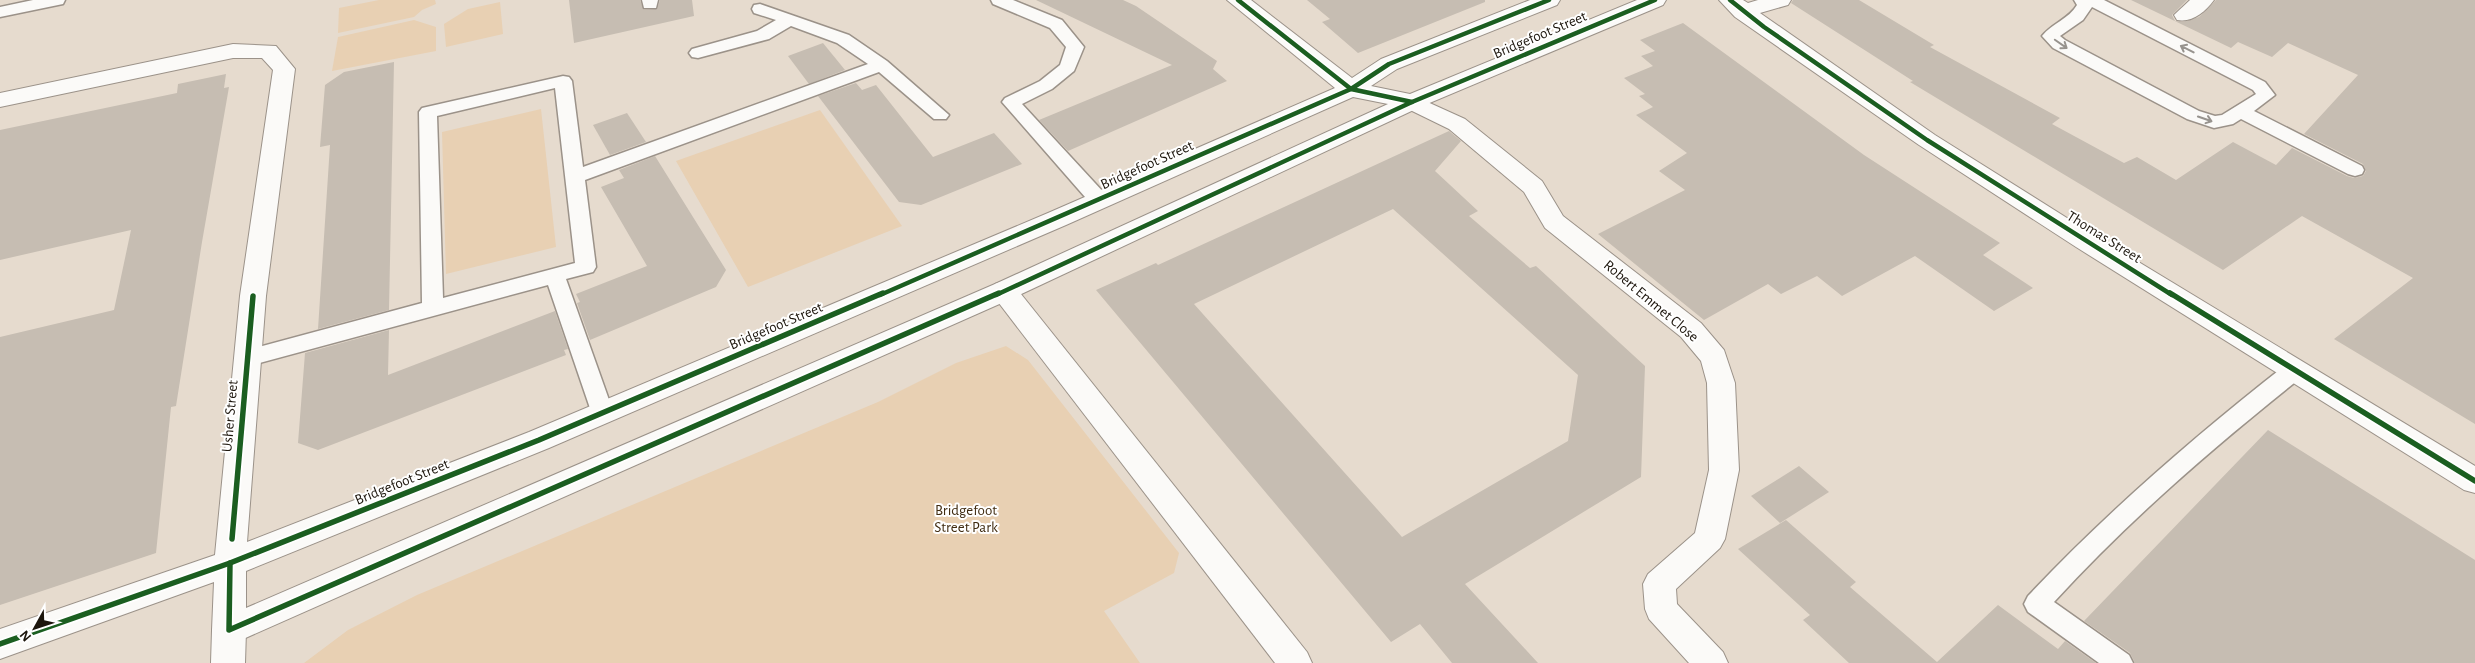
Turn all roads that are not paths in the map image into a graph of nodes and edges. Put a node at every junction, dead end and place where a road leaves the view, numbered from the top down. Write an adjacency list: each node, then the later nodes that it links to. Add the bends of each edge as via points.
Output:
1 (57, 0): 13 (lane, via 17,9)
2 (999, 0): 24 (lane, via 1056,24 1075,47 1068,67 1046,85 1011,102)
3 (1238, 0): 17 (main road)
4 (1549, 0): 17 (main road, Bridgefoot Street, via 1389,64)
5 (1655, 0): 19 (main road, Bridgefoot Street)
6 (1780, 0): 10 (main road)
7 (2082, 0): 20 (lane, one-way to 20, via 2085,4 2080,16 2056,29 2051,36 2059,44 2193,115 2214,122)
8 (2091, 0): 20 (lane, one-way to 8, via 2266,95 2260,86)
9 (2203, 0): 12 (main road)
10 (1736, 6): 29 (main road, Thomas Street, via 1927,140)
11 (760, 9): 14 (lane)
12 (2185, 15)
13 (4, 18)
14 (789, 20): 15 (lane, via 763,35); 16 (lane, via 843,39)
15 (698, 53)
16 (881, 65): 21 (lane); 23 (lane)
17 (1351, 88): 19 (main road); 24 (main road, Bridgefoot Street)
18 (0, 100): 28 (main road, Usher Street, via 232,52 268,52 284,69 253,296)
19 (1412, 102): 26 (main road, Bridgefoot Street); 37 (main road, Robert Emmet Close, via 1457,124 1533,187 1554,222 1690,330 1714,357 1721,383 1724,470 1708,539 1659,584 1661,610)
20 (2242, 112): 22 (lane)
21 (940, 115)
22 (2355, 170)
23 (574, 177): 25 (lane, via 586,267); 27 (lane, via 563,81 428,112)
24 (1099, 200): 30 (main road, Bridgefoot Street)
25 (554, 276): 27 (lane); 30 (lane)
26 (1004, 291): 33 (main road, Bridgefoot Street); 36 (main road)
27 (433, 307): 28 (lane)
28 (248, 358): 32 (main road, Usher Street)
29 (2295, 370): 31 (main road, Thomas Street); 38 (lane, via 2210,436 2125,515 2037,604)
30 (603, 414): 32 (main road, Bridgefoot Street)
31 (2475, 481)
32 (230, 563): 33 (main road, Usher Street); 34 (main road, Bridgefoot Street)
33 (228, 630): 35 (main road, Usher Street)
34 (0, 644)
35 (228, 663)
36 (1295, 663)
37 (1710, 663)
38 (2120, 663)

